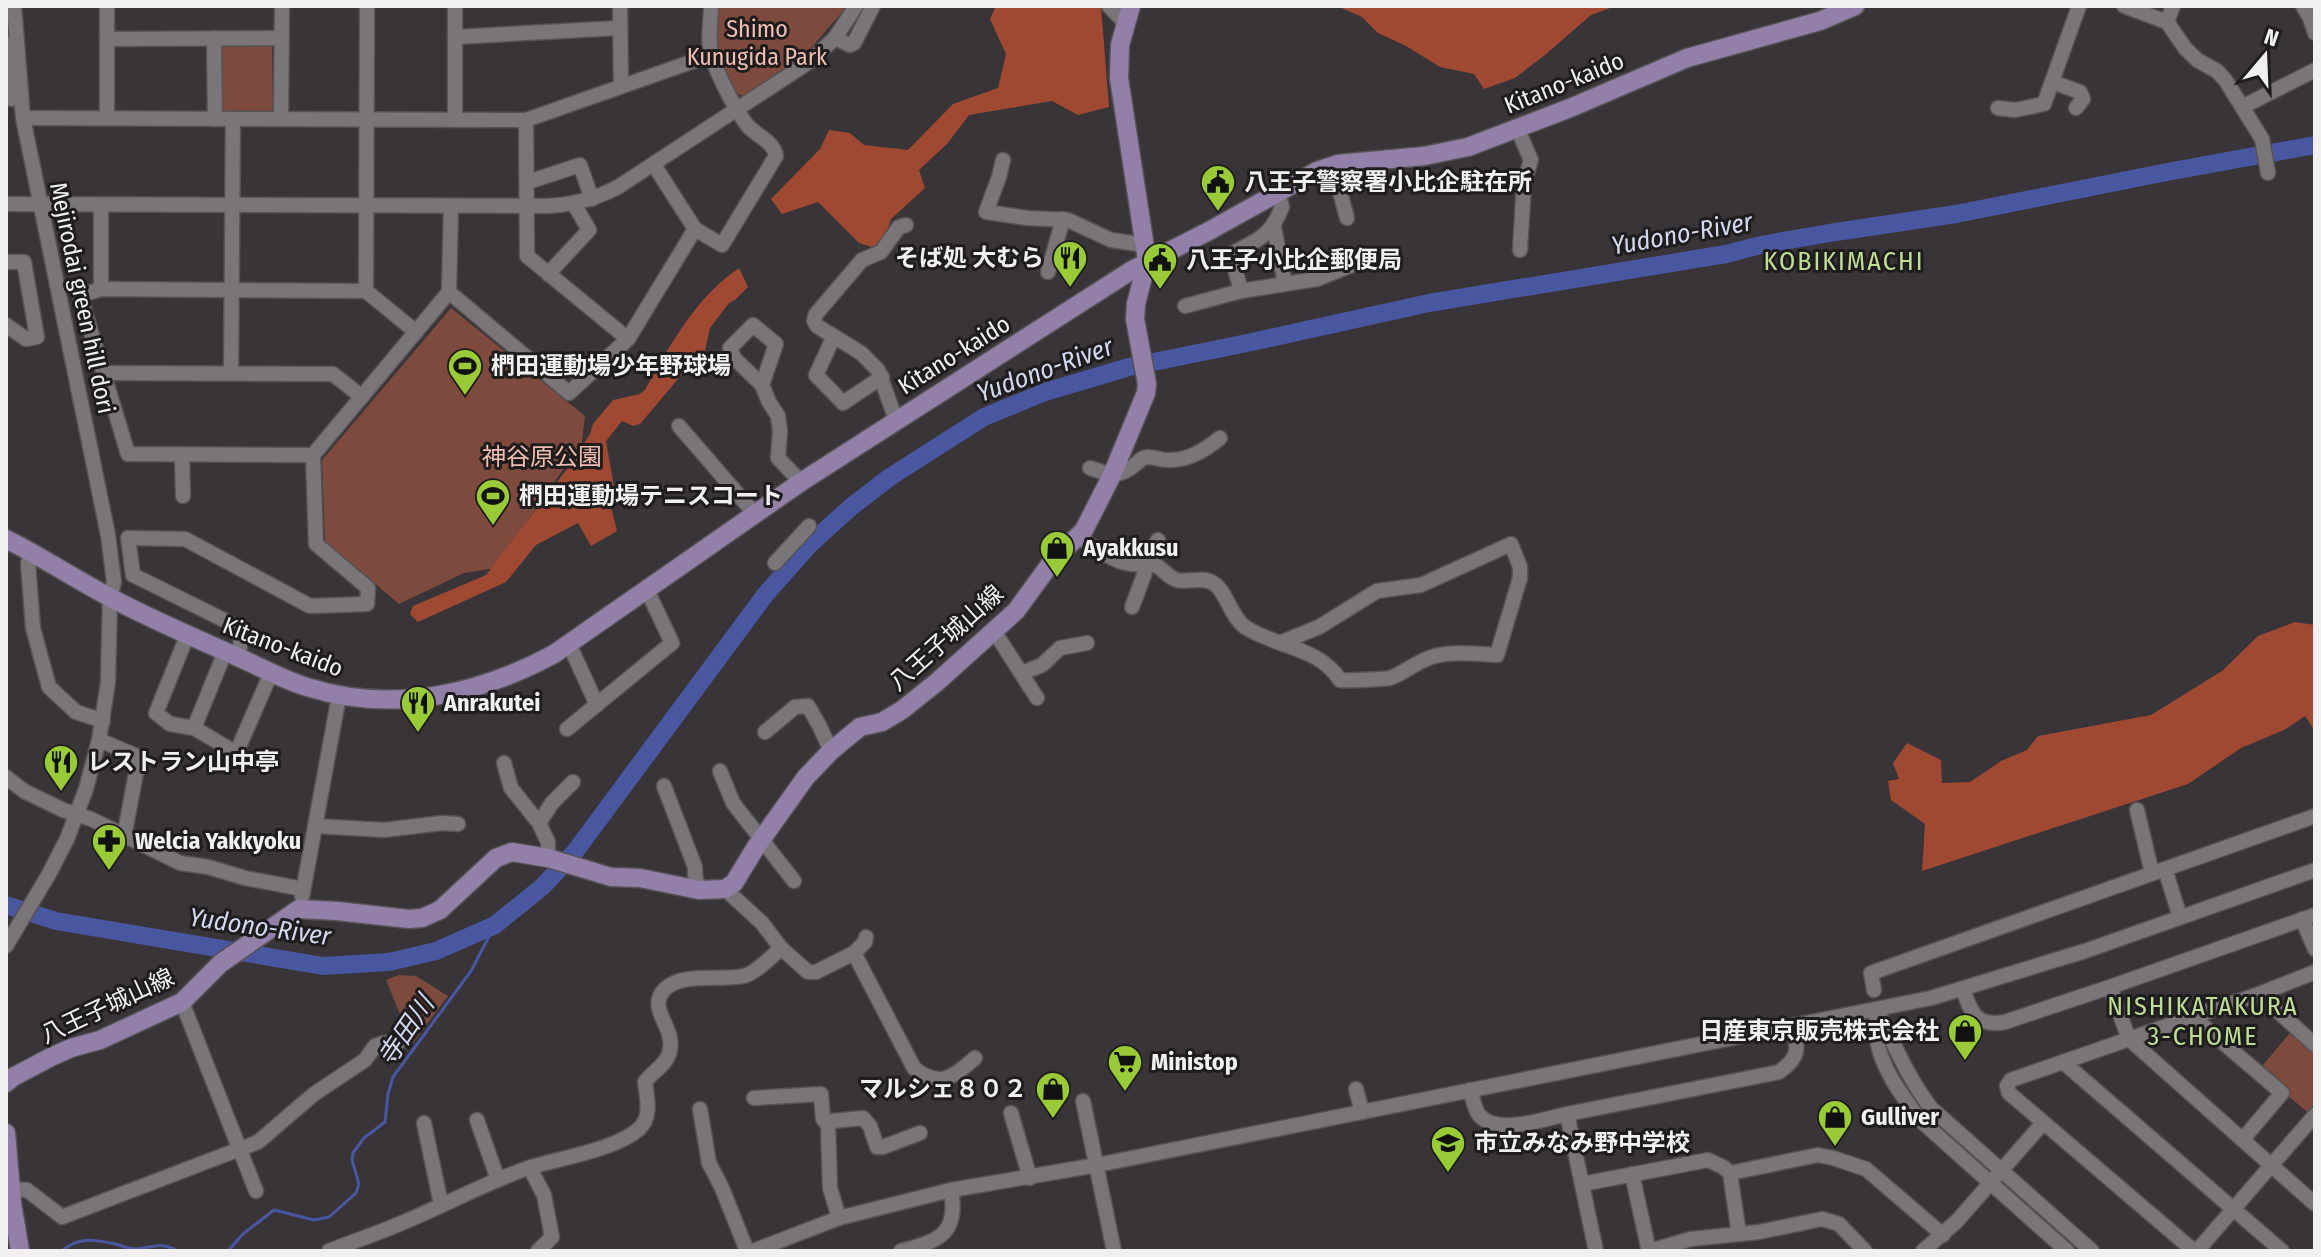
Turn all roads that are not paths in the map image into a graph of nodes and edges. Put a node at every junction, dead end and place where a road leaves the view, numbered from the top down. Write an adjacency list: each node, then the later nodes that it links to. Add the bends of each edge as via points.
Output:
1 (14, 6): 34 (street, Mejirodai green hill dori)
2 (107, 6): 24 (street)
3 (282, 6): 22 (street)
4 (367, 6): 39 (street)
5 (455, 6): 20 (street)
6 (620, 6): 18 (street)
7 (711, 6): 26 (street)
8 (856, 6): 23 (street)
9 (873, 6): 23 (street, via 856,42 850,45)
10 (1109, 6): 16 (street)
11 (1855, 6): 42 (main road, Kitano-kaido, via 1687,58)
12 (2079, 6): 28 (street)
13 (2124, 6): 17 (street)
14 (2173, 6): 17 (street)
15 (2303, 6): 19 (street)
16 (1128, 15): 64 (main road, via 1119,78)
17 (2167, 22): 30 (street, via 2191,54 2226,81)
18 (619, 28): 20 (street); 29 (street)
19 (2315, 33)
20 (455, 37): 40 (street)
21 (214, 38): 22 (street); 24 (street); 37 (street)
22 (281, 38): 36 (street)
23 (835, 38): 33 (street, via 803,67)
24 (107, 39): 35 (street)
25 (6, 43): 34 (street, Mejirodai green hill dori)
26 (711, 55): 29 (street); 33 (street)
27 (2315, 70): 30 (street)
28 (2052, 82): 31 (street, via 2044,104); 32 (street, via 2080,92 2083,99)
29 (621, 86): 41 (street)
30 (2242, 107): 46 (street, via 2262,139)
31 (1998, 108)
32 (2076, 108)
33 (737, 110): 44 (street); 62 (street, via 750,129 774,147 776,156 722,245)
34 (14, 118): 35 (street); 51 (street, Mejirodai green hill dori)
35 (107, 118): 37 (street)
36 (281, 118): 38 (street); 39 (street)
37 (215, 119): 38 (street)
38 (233, 119): 54 (street)
39 (367, 119): 40 (street); 55 (street)
40 (455, 120): 41 (street)
41 (526, 120): 47 (street)
42 (1517, 128): 45 (main road, Kitano-kaido, via 1444,153); 63 (street, via 1531,160 1524,183)
43 (1003, 160): 59 (street, via 986,212)
44 (654, 165): 49 (street); 62 (street)
45 (1333, 166): 48 (main road, Kitano-kaido); 58 (street)
46 (2268, 172)
47 (528, 182): 49 (street, via 580,165); 57 (street)
48 (1278, 192): 61 (street, via 1282,207); 64 (main road, Kitano-kaido, via 1207,232)
49 (592, 199): 52 (street)
50 (6, 204): 51 (street)
51 (35, 204): 53 (street); 103 (street, Mejirodai green hill dori)
52 (574, 204): 57 (street); 68 (street, via 589,230)
53 (101, 205): 54 (street); 70 (street)
54 (234, 205): 55 (street); 71 (street)
55 (367, 206): 56 (street); 72 (street)
56 (451, 206): 57 (street); 74 (street)
57 (527, 206): 68 (street, via 527,256)
58 (1347, 218)
59 (1063, 219): 64 (street); 67 (street)
60 (906, 225): 78 (street, via 881,252 862,260 816,314 817,326)
61 (1274, 227): 69 (street); 73 (street, via 1231,254)
62 (695, 229): 79 (street)
63 (1520, 250)
64 (1146, 253): 85 (main road, Kitano-kaido); 91 (main road, 八王子城山線, via 1135,312 1146,393)
65 (1391, 257): 69 (street)
66 (6, 262): 76 (street, via 24,262 37,337 26,339)
67 (1048, 272)
68 (548, 274): 79 (street)
69 (1285, 284): 73 (street)
70 (101, 289): 71 (street); 80 (street, via 81,299)
71 (233, 290): 72 (street); 81 (street)
72 (366, 291): 77 (street)
73 (1241, 291): 75 (street)
74 (449, 292): 77 (street); 79 (street, via 569,393)
75 (1185, 306)
76 (6, 325)
77 (416, 332): 84 (street)
78 (834, 336): 82 (street, via 861,353); 82 (street, via 816,375 843,403)
79 (628, 339)
80 (104, 373): 81 (street); 89 (street, via 128,454)
81 (231, 373): 84 (street, via 333,374)
82 (882, 377): 85 (street)
83 (762, 385): 92 (street, via 778,416 778,458)
84 (362, 397): 88 (street)
85 (896, 420): 92 (main road, Kitano-kaido)
86 (679, 426): 94 (street)
87 (1220, 438): 91 (street, via 1202,452 1170,460 1143,458)
88 (313, 455): 89 (street); 110 (street, via 316,544 368,588 367,604 310,606 185,539 128,538 133,575 238,627 241,641)
89 (182, 456): 93 (street)
90 (1090, 468): 91 (street)
91 (1112, 475): 96 (main road, 八王子城山線)
92 (801, 482): 94 (main road, Kitano-kaido)
93 (183, 496)
94 (755, 514): 102 (main road, Kitano-kaido)
95 (809, 526): 100 (street)
96 (1078, 537): 101 (street, via 1115,559); 105 (main road, 八王子城山線)
97 (6, 539): 99 (main road, Kitano-kaido)
98 (1158, 540): 101 (street)
99 (32, 553): 103 (main road, Kitano-kaido); 116 (street, via 28,563 33,628 49,687 76,712)
100 (775, 563)
101 (1147, 565): 104 (street); 107 (street, via 1179,581 1213,582 1243,625)
102 (647, 590): 109 (main road, Kitano-kaido); 115 (street, via 672,643)
103 (110, 597): 106 (main road, Kitano-kaido); 116 (street, Mejirodai green hill dori)
104 (1132, 607)
105 (994, 631): 112 (street); 121 (main road, 八王子城山線, via 902,710 860,727)
106 (187, 636): 110 (main road, Kitano-kaido); 117 (street, via 156,713 170,724)
107 (1282, 642): 107 (street, via 1344,681 1388,679 1435,656 1497,655 1520,567 1511,544 1421,585 1377,591 1319,627)
108 (1087, 643): 112 (street, via 1060,648 1042,665)
109 (569, 644): 113 (main road, Kitano-kaido, via 527,669 464,691 408,699); 115 (street)
110 (232, 654): 111 (main road, Kitano-kaido); 117 (street)
111 (271, 673): 113 (main road, Kitano-kaido); 117 (street, via 238,749)
112 (1022, 673): 114 (street)
113 (339, 696): 132 (street)
114 (1037, 698)
115 (597, 705): 118 (street)
116 (103, 721): 120 (street, Mejirodai green hill dori)
117 (194, 728)
118 (567, 729)
119 (765, 732): 121 (street, via 795,707 808,706)
120 (99, 740): 128 (street, Mejirodai green hill dori); 133 (street, via 139,757)
121 (831, 751): 134 (main road, 八王子城山線)
122 (504, 763): 130 (street, via 511,788)
123 (720, 771): 134 (street, via 733,803)
124 (6, 777): 128 (street, via 24,791)
125 (573, 782): 130 (street)
126 (664, 786): 141 (street)
127 (2137, 810): 137 (street)
128 (77, 814): 133 (street); 145 (street, Mejirodai green hill dori)
129 (2315, 816): 137 (street)
130 (539, 823): 135 (street)
131 (458, 824): 132 (street, via 384,830)
132 (315, 826): 139 (street)
133 (124, 837): 139 (street, via 186,865)
134 (762, 838): 138 (street); 140 (main road, 八王子城山線, via 739,877)
135 (548, 858): 141 (main road, via 611,877); 142 (main road, via 502,855 450,902 422,918)
136 (2315, 870): 143 (street)
137 (2158, 871): 143 (street); 155 (street, via 1871,973)
138 (794, 881)
139 (303, 889): 142 (street)
140 (725, 889): 141 (main road); 149 (street)
141 (699, 890)
142 (299, 909): 157 (main road, 八王子城山線, via 221,963)
143 (2180, 917): 154 (street)
144 (2309, 917): 150 (street); 153 (street)
145 (21, 920): 146 (street, Mejirodai green hill dori); 148 (street, Mejirodai green hill dori)
146 (6, 936)
147 (866, 937): 151 (street)
148 (6, 946)
149 (781, 948): 151 (street, via 808,972); 186 (street, via 748,975 695,977 663,991 658,1009 671,1046 666,1061 645,1082 648,1108 642,1126 600,1148)
150 (2315, 949)
151 (854, 953): 164 (street, via 914,1068 936,1080)
152 (2315, 972): 156 (street)
153 (2110, 987): 154 (street, via 1992,1024 1970,1010); 161 (street)
154 (1963, 989): 158 (street)
155 (1874, 990)
156 (2259, 994): 159 (street); 163 (street)
157 (182, 1002): 166 (main road, 八王子城山線, via 51,1057); 183 (street)
158 (1877, 1010): 160 (street); 187 (street, via 1917,1091); 192 (street, via 1877,1042 1904,1099 1934,1134)
159 (2193, 1017): 161 (street); 182 (street, via 2282,1093)
160 (1793, 1027): 168 (street); 174 (street, via 1796,1054 1779,1072)
161 (2129, 1039): 165 (street); 182 (street)
162 (398, 1043): 183 (street, via 375,1046 365,1060 314,1094 258,1142)
163 (2315, 1045)
164 (975, 1058)
165 (2063, 1062): 178 (street, via 2007,1086); 199 (street)
166 (6, 1083)
167 (1356, 1089): 172 (street)
168 (1470, 1090): 172 (street); 174 (street, via 1480,1115 1496,1125)
169 (754, 1098): 179 (street, via 821,1094)
170 (1083, 1101): 185 (street)
171 (700, 1109): 207 (street, via 709,1163)
172 (1362, 1112): 185 (street)
173 (1011, 1113): 190 (street)
174 (1567, 1114): 193 (street)
175 (2314, 1119): 184 (street)
176 (477, 1120): 191 (street)
177 (424, 1123): 197 (street)
178 (2043, 1123): 187 (street); 215 (street)
179 (828, 1125): 181 (street, via 863,1118 877,1147); 200 (street, via 830,1188)
180 (6, 1133): 194 (main road)
181 (920, 1133)
182 (2243, 1139): 184 (street)
183 (239, 1149): 194 (street, via 62,1217 27,1190); 196 (street)
184 (2272, 1164): 198 (street); 199 (street)
185 (1097, 1165): 190 (street); 209 (street)
186 (530, 1168): 191 (street); 206 (street, via 544,1195 552,1237)
187 (2001, 1171): 192 (street); 214 (street)
188 (1730, 1173): 189 (street, via 1708,1160); 201 (street); 202 (street, via 1818,1155 1833,1158 1866,1169)
189 (1632, 1174): 193 (street); 204 (street, via 1648,1247)
190 (1030, 1178): 195 (street)
191 (498, 1180): 197 (street)
192 (1990, 1183): 202 (street); 213 (street)
193 (1582, 1184): 210 (street)
194 (11, 1189): 203 (main road)
195 (951, 1190): 200 (street); 208 (street, via 952,1221 941,1237)
196 (256, 1191)
197 (441, 1204): 205 (street)
198 (2315, 1204)
199 (2233, 1208): 215 (street); 216 (street)
200 (839, 1218): 207 (street)
201 (1739, 1234): 204 (street); 211 (street, via 1822,1219 1839,1224)
202 (1943, 1235): 212 (street)
203 (15, 1245)
204 (1654, 1250)
205 (329, 1251)
206 (538, 1251)
207 (750, 1251)
208 (901, 1251)
209 (1114, 1251)
210 (1596, 1251)
211 (1865, 1251)
212 (1923, 1251)
213 (2067, 1251)
214 (2092, 1251)
215 (2195, 1251)
216 (2282, 1251)

